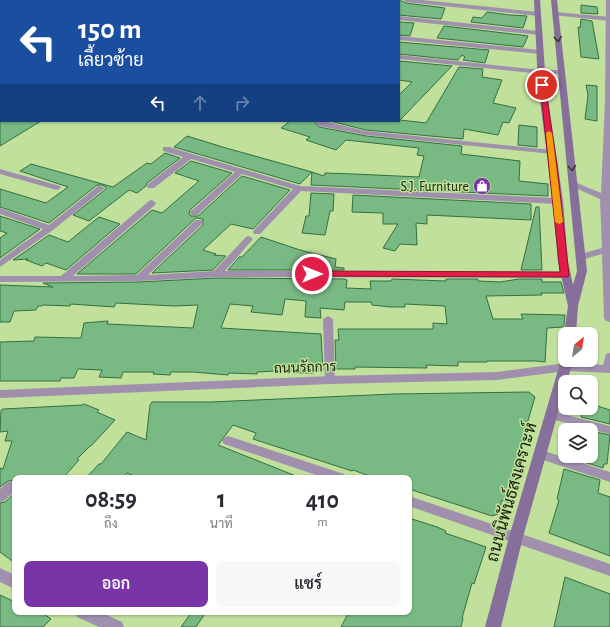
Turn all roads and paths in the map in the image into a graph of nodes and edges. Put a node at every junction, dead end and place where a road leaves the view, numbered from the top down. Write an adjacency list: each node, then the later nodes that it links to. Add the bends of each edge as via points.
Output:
1 (406, 0): 5 (street)
2 (537, 0): 6 (main road)
3 (554, 0): 7 (main road)
4 (609, 1): 9 (street)
5 (444, 2): 6 (street)
6 (538, 14): 10 (main road)
7 (555, 14): 9 (street); 17 (main road, one-way to 17)
8 (400, 18): 10 (street)
9 (609, 19): 12 (street)
10 (539, 33): 13 (main road)
11 (400, 38): 13 (street)
12 (609, 39): 15 (street)
13 (540, 52): 16 (main road)
14 (400, 57): 16 (street)
15 (609, 58): 18 (street)
16 (541, 72): 17 (street); 23 (main road)
17 (561, 72): 27 (main road, one-way to 27)
18 (610, 80): 19 (street)
19 (610, 100): 20 (street)
20 (608, 120): 33 (street)
21 (320, 122): 23 (street, via 366,133)
22 (166, 149): 24 (street)
23 (552, 152): 34 (main road)
24 (189, 156): 26 (street); 28 (street)
25 (0, 171): 29 (street)
26 (241, 171): 31 (street); 38 (street)
27 (574, 185): 33 (street); 44 (main road)
28 (151, 186)
29 (57, 188)
30 (101, 188): 40 (street)
31 (299, 188): 32 (street); 41 (street)
32 (406, 194): 34 (street); 35 (street)
33 (605, 198): 43 (street)
34 (558, 201): 47 (main road)
35 (418, 202)
36 (152, 204): 48 (street)
37 (0, 211): 40 (street)
38 (194, 213)
39 (199, 222): 49 (street)
40 (50, 228): 45 (street)
41 (256, 232)
42 (249, 238): 46 (street)
43 (606, 250): 44 (street); 52 (street)
44 (581, 257): 51 (main road, via 582,271)
45 (0, 264)
46 (217, 274): 47 (street); 49 (street)
47 (565, 275): 51 (main road)
48 (64, 278): 49 (street); 50 (street)
49 (139, 278)
50 (0, 279)
51 (573, 306): 54 (main road)
52 (610, 318)
53 (328, 319): 59 (street)
54 (571, 327)
55 (598, 364): 57 (street, ถนนรัถการ)
56 (558, 365): 59 (street, ถนนรัถการ, via 497,376)
57 (610, 365)
58 (565, 367): 61 (main road, ถนนนิพันธ์สงเคราะห์)
59 (330, 380): 60 (street, ถนนรัถการ)
60 (0, 394)
61 (551, 415): 62 (street); 64 (main road, ถนนนิพันธ์สงเคราะห์)
62 (610, 430)
63 (228, 441): 65 (street)
64 (540, 456): 66 (street); 70 (main road, ถนนนิพันธ์สงเคราะห์)
65 (331, 475)
66 (610, 477)
67 (12, 486): 68 (street)
68 (0, 497)
69 (412, 502): 70 (street)
70 (516, 537): 71 (street); 76 (main road, ถนนนิพันธ์สงเคราะห์)
71 (610, 570)
72 (0, 575): 73 (street)
73 (12, 581)
74 (90, 615): 75 (street)
75 (116, 627)
76 (493, 627)

